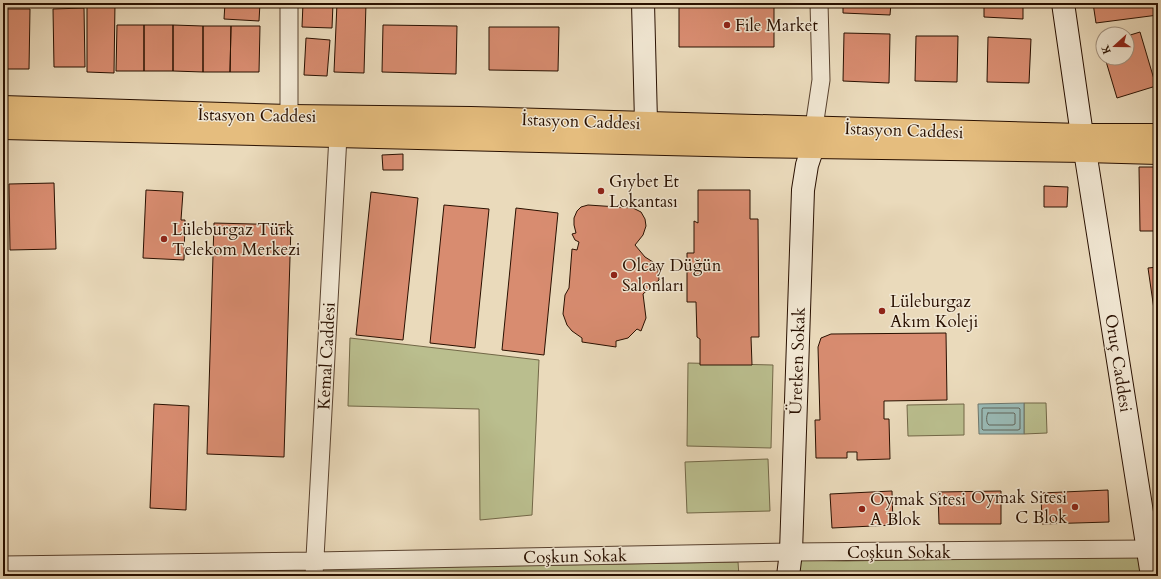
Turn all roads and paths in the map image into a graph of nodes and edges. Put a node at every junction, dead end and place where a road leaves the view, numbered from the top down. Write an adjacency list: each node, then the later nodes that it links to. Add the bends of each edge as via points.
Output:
1 (289, 3): 6 (street)
2 (643, 3): 7 (street)
3 (819, 3): 11 (street, via 821,80)
4 (1063, 3): 12 (street, Oruç Caddesi)
5 (3, 107): 6 (main road, İstasyon Caddesi)
6 (289, 116): 8 (main road, İstasyon Caddesi)
7 (646, 122): 8 (main road, İstasyon Caddesi, via 471,118); 11 (main road, İstasyon Caddesi)
8 (339, 126): 9 (main road, İstasyon Caddesi); 11 (main road, İstasyon Caddesi); 17 (street, Kemal Caddesi)
9 (3, 128)
10 (1158, 135): 12 (main road, İstasyon Caddesi)
11 (814, 137): 12 (main road, İstasyon Caddesi); 15 (street, Üretken Sokak, via 806,165 803,190)
12 (1084, 143): 13 (main road, İstasyon Caddesi); 14 (street, Oruç Caddesi)
13 (1158, 153)
14 (1150, 540): 15 (street, Coşkun Sokak); 19 (street, Oruç Caddesi)
15 (791, 552): 17 (street, Coşkun Sokak); 18 (street, Üretken Sokak)
16 (3, 565): 17 (street, Coşkun Sokak)
17 (314, 568)
18 (788, 576)
19 (1152, 576)

